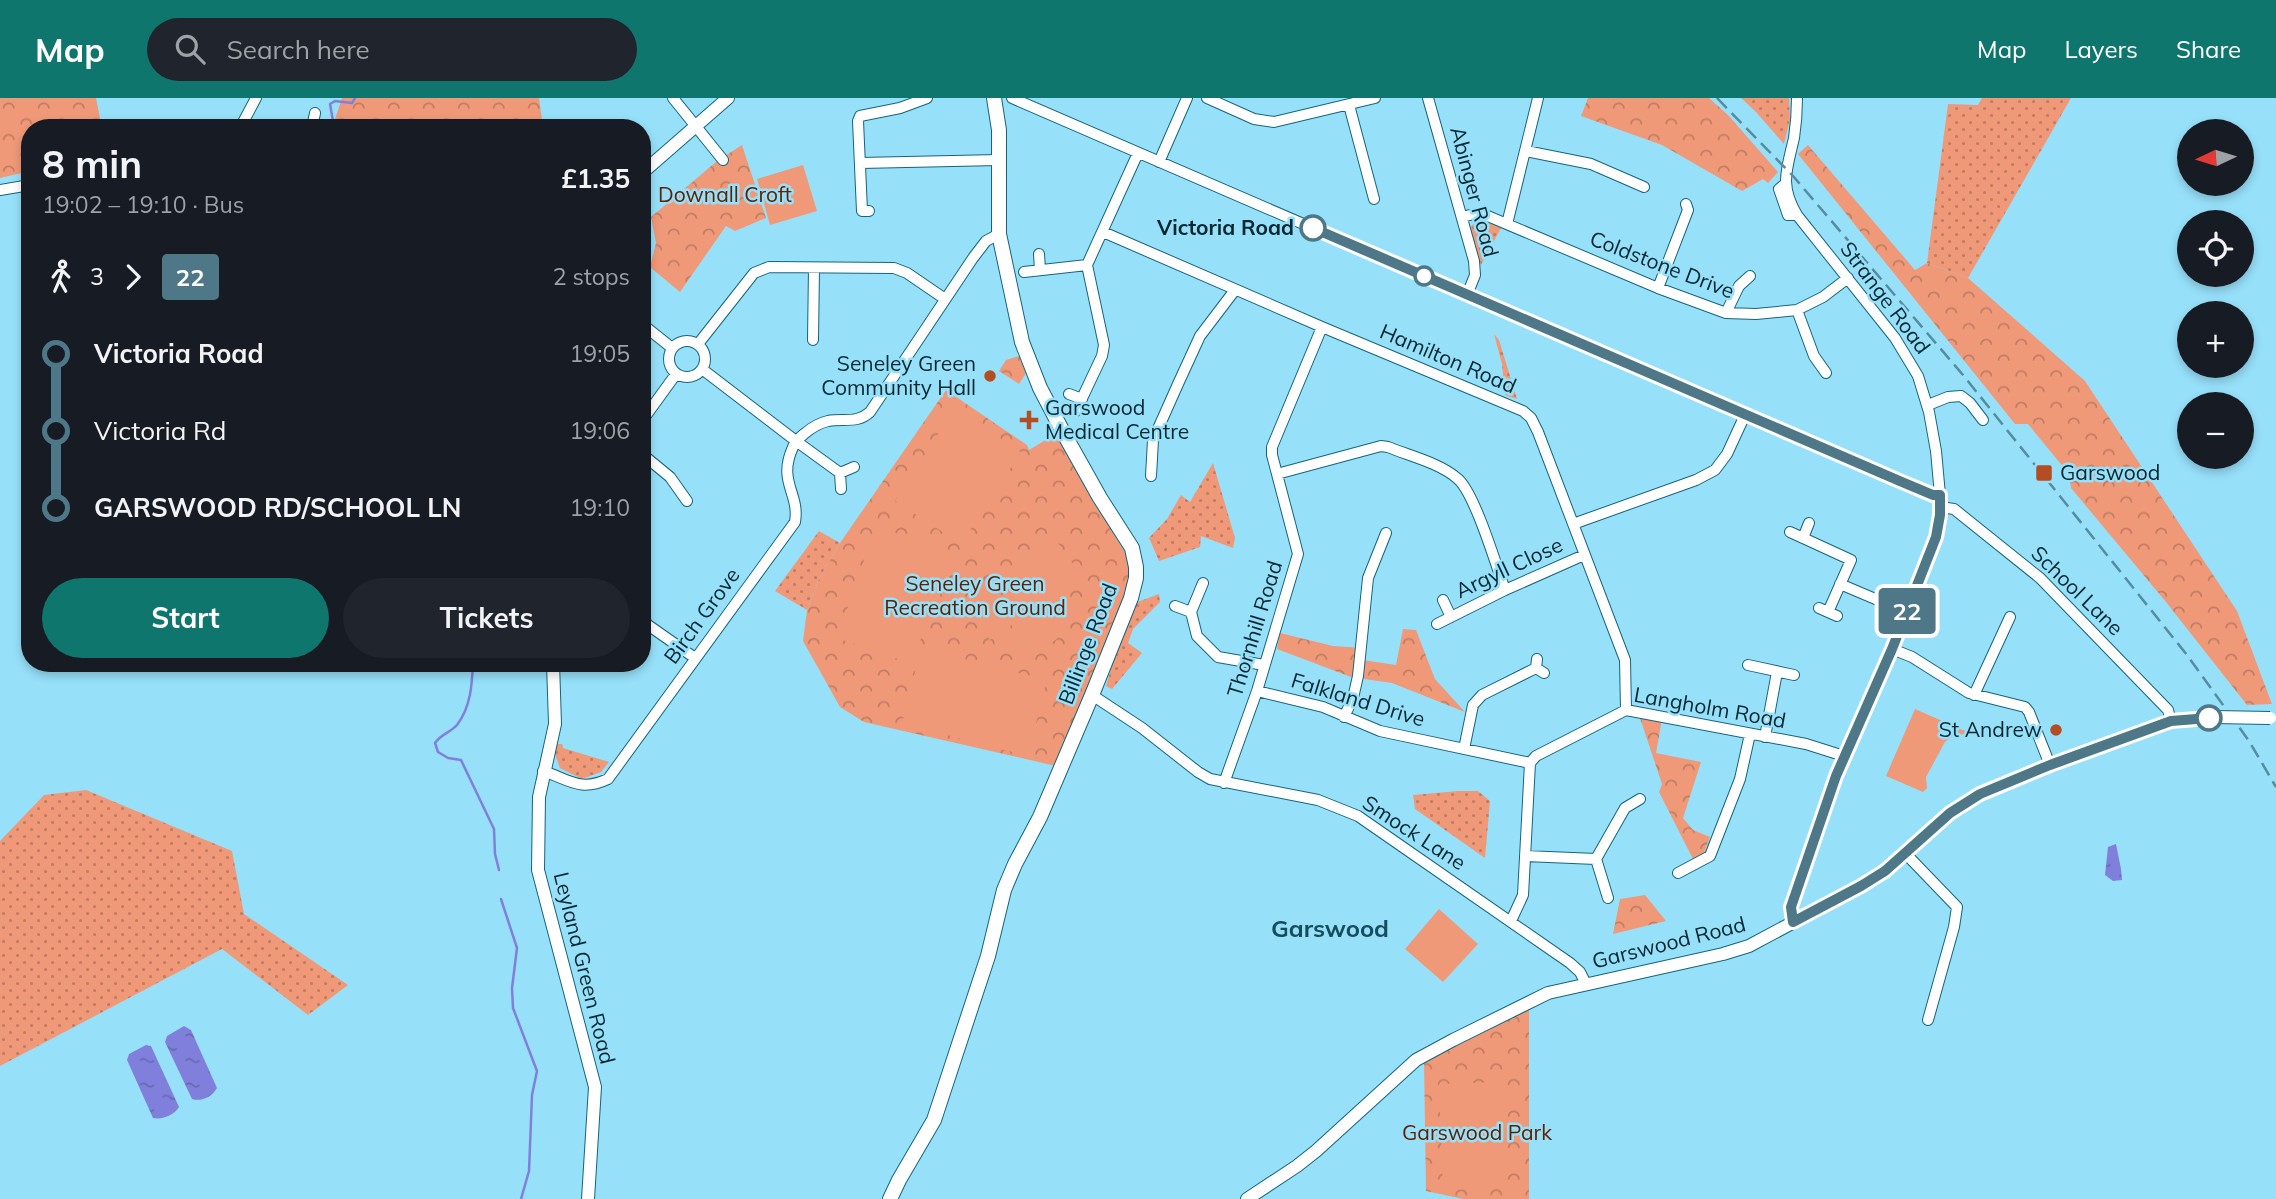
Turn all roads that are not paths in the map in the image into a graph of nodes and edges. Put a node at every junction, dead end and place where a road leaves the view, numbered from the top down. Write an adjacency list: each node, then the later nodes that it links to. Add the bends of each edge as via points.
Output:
1 (256, 98): 15 (street)
2 (673, 98): 17 (street)
3 (728, 98): 17 (street)
4 (927, 98): 23 (street, via 860,116)
5 (994, 98): 21 (main road, Billinge Road)
6 (1012, 98): 19 (street)
7 (1187, 98): 22 (street)
8 (1207, 98): 13 (street, via 1254,119 1274,122)
9 (1375, 98): 13 (street)
10 (1428, 98): 31 (street, Abinger Road)
11 (1538, 98): 18 (street)
12 (1797, 98): 41 (street, Strange Road, via 1785,184 1797,215)
13 (1349, 105): 28 (street)
14 (315, 113): 16 (street)
15 (245, 119)
16 (314, 119)
17 (695, 125): 20 (street); 24 (street)
18 (1526, 151): 26 (street, via 1591,164); 32 (street)
19 (1138, 153): 22 (street); 33 (street)
20 (723, 160)
21 (999, 160): 23 (street); 34 (main road, Billinge Road)
22 (1159, 162): 44 (street)
23 (860, 163): 30 (street, via 862,211)
24 (651, 165)
25 (21, 186): 27 (street)
26 (1637, 187)
27 (0, 190)
28 (1368, 193)
29 (1689, 208): 42 (street)
30 (869, 211)
31 (1462, 217): 32 (street, Coldstone Drive, via 1483,214); 44 (street, Abinger Road, via 1475,271)
32 (1507, 224): 42 (street, Coldstone Drive)
33 (1103, 232): 36 (street); 43 (street, Hamilton Road)
34 (999, 234): 45 (street, via 986,241); 101 (main road, Billinge Road, via 1030,365 1135,556 1131,598)
35 (1038, 254): 38 (street)
36 (1087, 265): 38 (street); 57 (street, via 1104,345)
37 (814, 268): 45 (street, via 894,268); 50 (street); 51 (street, via 769,267 754,273)
38 (1040, 270): 39 (street)
39 (1024, 272)
40 (1745, 277): 47 (street)
41 (1848, 278): 46 (street, Coldstone Drive); 58 (street, Strange Road, via 1908,357)
42 (1658, 288): 47 (street, Coldstone Drive)
43 (1235, 290): 48 (street, Hamilton Road); 65 (street, via 1200,336 1153,440 1152,470)
44 (1467, 295): 61 (street)
45 (945, 299): 63 (street, via 865,417 820,424)
46 (1797, 310): 47 (street, Coldstone Drive); 54 (street, via 1813,362)
47 (1726, 313)
48 (1322, 327): 68 (street, Thornhill Road, via 1272,447); 73 (street, Hamilton Road, via 1523,411 1538,432)
49 (651, 331): 52 (street)
50 (813, 340)
51 (698, 344): 52 (street, via 687,340); 53 (street, via 705,353)
52 (673, 348): 55 (street, via 669,359)
53 (702, 369): 55 (street, via 688,377); 63 (street)
54 (1826, 373)
55 (676, 374): 59 (street)
56 (1069, 394): 57 (street)
57 (1082, 399): 60 (street)
58 (1928, 408): 62 (street, via 1948,397 1961,396 1980,417); 71 (street, Strange Road)
59 (651, 409)
60 (1076, 411)
61 (1745, 415): 71 (street); 73 (street, via 1716,470)
62 (1967, 421)
63 (796, 442): 67 (street); 93 (street, Birch Grove, via 787,476 795,522)
64 (651, 461): 70 (street, via 670,477)
65 (1138, 464)
66 (854, 467): 67 (street)
67 (840, 473): 69 (street)
68 (1276, 474): 80 (street, via 1381,446 1447,472 1469,495); 94 (street, Thornhill Road, via 1298,554)
69 (841, 489)
70 (687, 501)
71 (1940, 501): 85 (street, Strange Road, via 1936,537); 106 (street, School Lane, via 2040,578 2168,710)
72 (1810, 523): 76 (street)
73 (1573, 524): 77 (street, Hamilton Road)
74 (1790, 532): 76 (street)
75 (1386, 533): 104 (street, via 1368,578 1358,676)
76 (1803, 538): 79 (street, via 1851,560)
77 (1584, 555): 80 (street, Argyll Close); 103 (street, Hamilton Road, via 1625,660)
78 (1203, 583): 83 (street)
79 (1840, 584): 84 (street); 85 (street)
80 (1505, 590): 86 (street, Argyll Close)
81 (1443, 600): 86 (street, Argyll Close)
82 (1175, 606): 83 (street)
83 (1191, 612): 94 (street, via 1197,636 1218,657)
84 (1828, 612)
85 (1906, 612): 92 (street, Strange Road)
86 (1451, 617): 88 (street, Argyll Close)
87 (2010, 617): 90 (street)
88 (1437, 624)
89 (651, 627): 93 (street)
90 (2003, 632): 91 (street); 102 (street)
91 (2015, 637)
92 (1892, 649): 102 (street); 110 (street, Strange Road)
93 (695, 658): 113 (street, Birch Grove, via 608,779 581,786)
94 (1264, 665): 100 (street, Thornhill Road)
95 (1748, 665): 98 (street)
96 (1539, 666): 109 (street, via 1482,695 1473,705)
97 (553, 672): 113 (street, Leyland Green Road, via 555,724)
98 (1777, 672): 99 (street); 108 (street)
99 (1794, 675)
100 (1257, 691): 104 (street, Falkland Drive, via 1324,707); 114 (street, Thornhill Road)
101 (1092, 695): 114 (street, Smock Lane, via 1198,772); 130 (main road, Billinge Road, via 1004,890 988,956 934,1120)
102 (1974, 695): 112 (street, via 2025,707)
103 (1626, 709): 107 (street, Langholm Road); 111 (street, Langholm Road, via 1536,756)
104 (1344, 717): 109 (street, Falkland Drive, via 1380,732)
105 (2273, 718): 106 (street, Garswood Road, bridge)
106 (2171, 721): 112 (street, Garswood Road)
107 (1750, 734): 108 (street, Langholm Road); 121 (street, via 1740,779)
108 (1765, 737): 110 (street, Langholm Road)
109 (1464, 749): 111 (street, Falkland Drive)
110 (1844, 756): 126 (street, Strange Road, via 1791,907)
111 (1531, 763): 120 (street)
112 (2050, 765): 119 (street, Garswood Road, via 1965,802)
113 (543, 771): 129 (street, Leyland Green Road, via 538,870 595,1087)
114 (1224, 783): 125 (street, Smock Lane, via 1318,800 1358,816)
115 (1617, 798): 117 (street)
116 (1640, 799): 117 (street)
117 (1625, 808): 122 (street)
118 (1723, 849): 121 (street)
119 (1905, 853): 126 (street, Garswood Road, via 1861,886); 128 (street, via 1957,907)
120 (1525, 856): 122 (street); 125 (street, via 1523,895)
121 (1710, 856): 123 (street)
122 (1596, 859): 124 (street)
123 (1678, 873)
124 (1607, 898)
125 (1511, 920): 127 (street, Smock Lane, via 1570,963)
126 (1793, 922): 127 (street, Garswood Road, via 1728,953)
127 (1586, 984): 131 (street, Garswood Road, via 1548,993 1416,1060 1306,1159)
128 (1928, 1020)
129 (588, 1199)
130 (890, 1199)
131 (1247, 1199)

